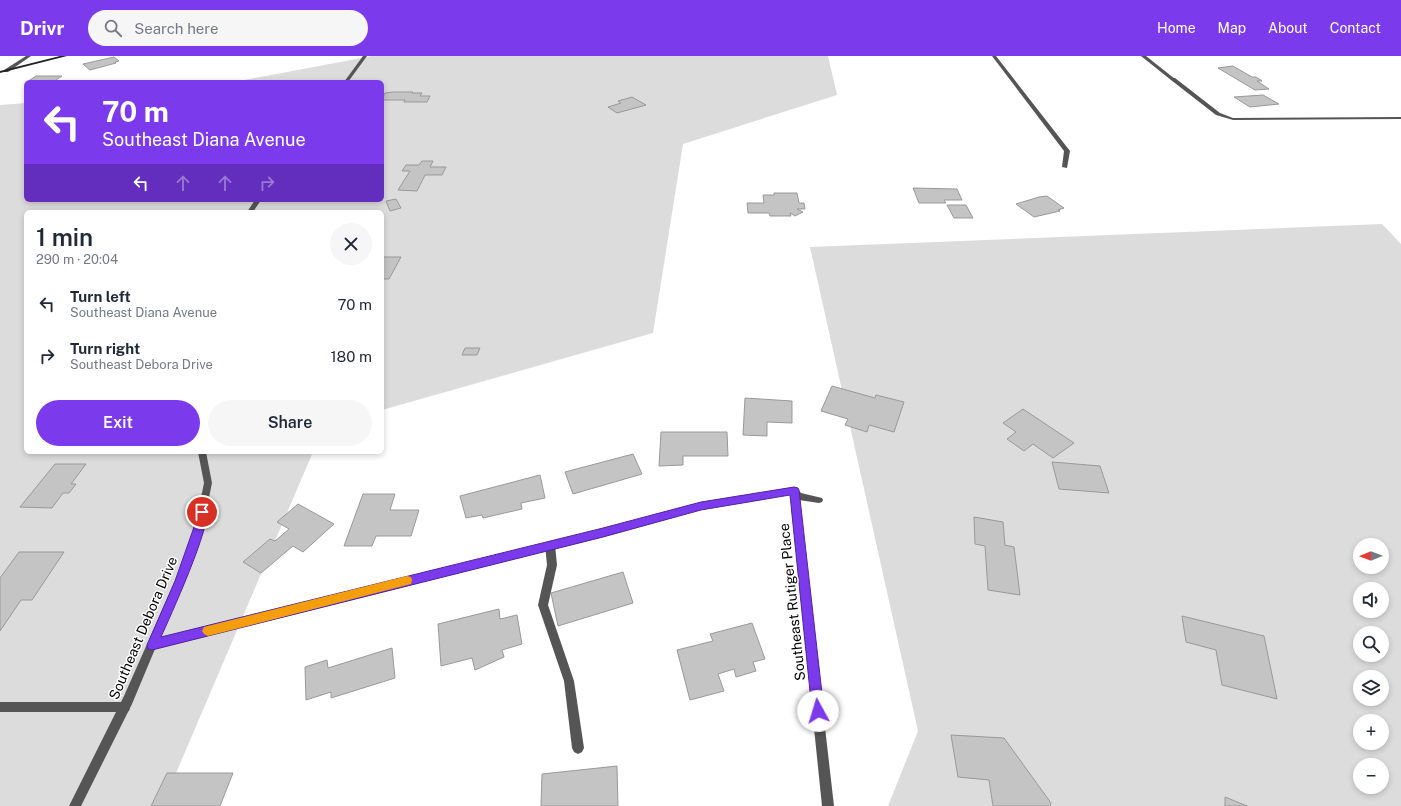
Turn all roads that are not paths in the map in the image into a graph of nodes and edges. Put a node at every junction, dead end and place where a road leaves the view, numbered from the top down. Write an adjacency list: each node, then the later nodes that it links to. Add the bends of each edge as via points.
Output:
1 (29, 56): 6 (street)
2 (65, 56): 6 (main road)
3 (365, 56): 8 (street)
4 (994, 56): 10 (street, via 1067,151)
5 (1143, 56): 9 (street, via 1218,114 1233,119)
6 (6, 71): 7 (main road)
7 (0, 72)
8 (347, 80)
9 (1401, 118)
10 (1065, 167)
11 (202, 454): 15 (street, Southeast Debora Drive, via 208,483 200,527)
12 (794, 490): 13 (street, via 798,496); 14 (street, via 701,506); 20 (street, Southeast Rutiger Place)
13 (818, 500)
14 (550, 545): 15 (street); 18 (street, via 552,565 543,606 569,681)
15 (152, 645): 16 (street, Southeast Debora Drive)
16 (125, 707): 17 (street); 19 (street, Southeast Debora Drive)
17 (0, 708)
18 (578, 748)
19 (75, 806)
20 (828, 806)

